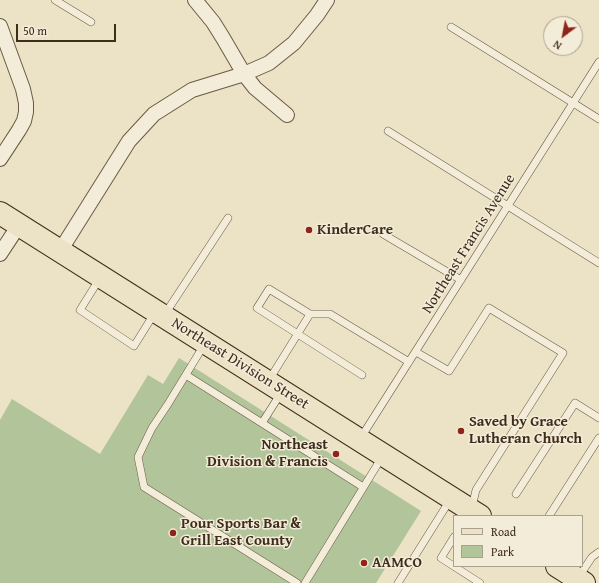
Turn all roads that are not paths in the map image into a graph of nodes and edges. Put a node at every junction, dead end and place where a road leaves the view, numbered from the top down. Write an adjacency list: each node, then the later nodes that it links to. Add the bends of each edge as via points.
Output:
1 (56, 0): 4 (lane)
2 (195, 0): 8 (street, via 223,38)
3 (327, 0): 8 (street, via 294,43 268,63)
4 (91, 22)
5 (0, 26): 13 (street, via 23,89 26,112 24,121)
6 (451, 28): 9 (lane)
7 (599, 62): 9 (lane, Northeast Francis Avenue)
8 (244, 74): 10 (street, via 255,88); 19 (street, via 192,90 154,114 129,141)
9 (573, 104): 11 (lane); 14 (lane, Northeast Francis Avenue)
10 (287, 115)
11 (599, 119)
12 (388, 131): 14 (lane)
13 (0, 160)
14 (508, 206): 21 (lane); 23 (lane, Northeast Francis Avenue)
15 (0, 213): 17 (main road, Northeast Division Street)
16 (228, 218): 24 (lane)
17 (19, 224): 19 (main road, Northeast Division Street); 20 (street)
18 (383, 234): 23 (lane)
19 (60, 251): 22 (main road, Northeast Division Street)
20 (0, 254)
21 (599, 263)
22 (101, 276): 24 (main road, Northeast Division Street); 24 (lane, via 80,310 134,346)
23 (461, 280): 28 (lane, Northeast Francis Avenue)
24 (160, 314): 27 (main road, Northeast Division Street)
25 (310, 314): 26 (lane); 26 (lane, via 269,289 257,308); 29 (lane, via 330,314)
26 (297, 334): 31 (lane); 32 (lane)
27 (206, 343): 30 (lane); 32 (main road, Northeast Division Street)
28 (416, 352): 29 (lane, Northeast Francis Avenue); 41 (lane, via 450,371 489,308 563,353 476,490)
29 (409, 362): 36 (lane, Northeast Francis Avenue)
30 (186, 375): 34 (lane); 49 (lane, via 152,428 138,457 144,487)
31 (362, 375)
32 (275, 386): 34 (lane); 36 (main road, Northeast Division Street)
33 (599, 418): 39 (lane, via 575,403)
34 (262, 423): 38 (lane)
35 (599, 438): 42 (lane)
36 (360, 440): 37 (main road, Northeast Division Street)
37 (383, 454): 38 (lane); 40 (main road, Northeast Division Street)
38 (363, 487): 50 (lane)
39 (516, 494)
40 (451, 497): 41 (main road, Northeast Division Street); 51 (lane)
41 (473, 514)
42 (550, 515)
43 (453, 539): 45 (lane, via 441,558)
44 (599, 552): 48 (lane, via 592,557)
45 (453, 566)
46 (455, 567): 52 (lane)
47 (559, 567): 48 (main road)
48 (581, 581)
49 (297, 583)
50 (305, 583)
51 (398, 583)
52 (480, 583)

